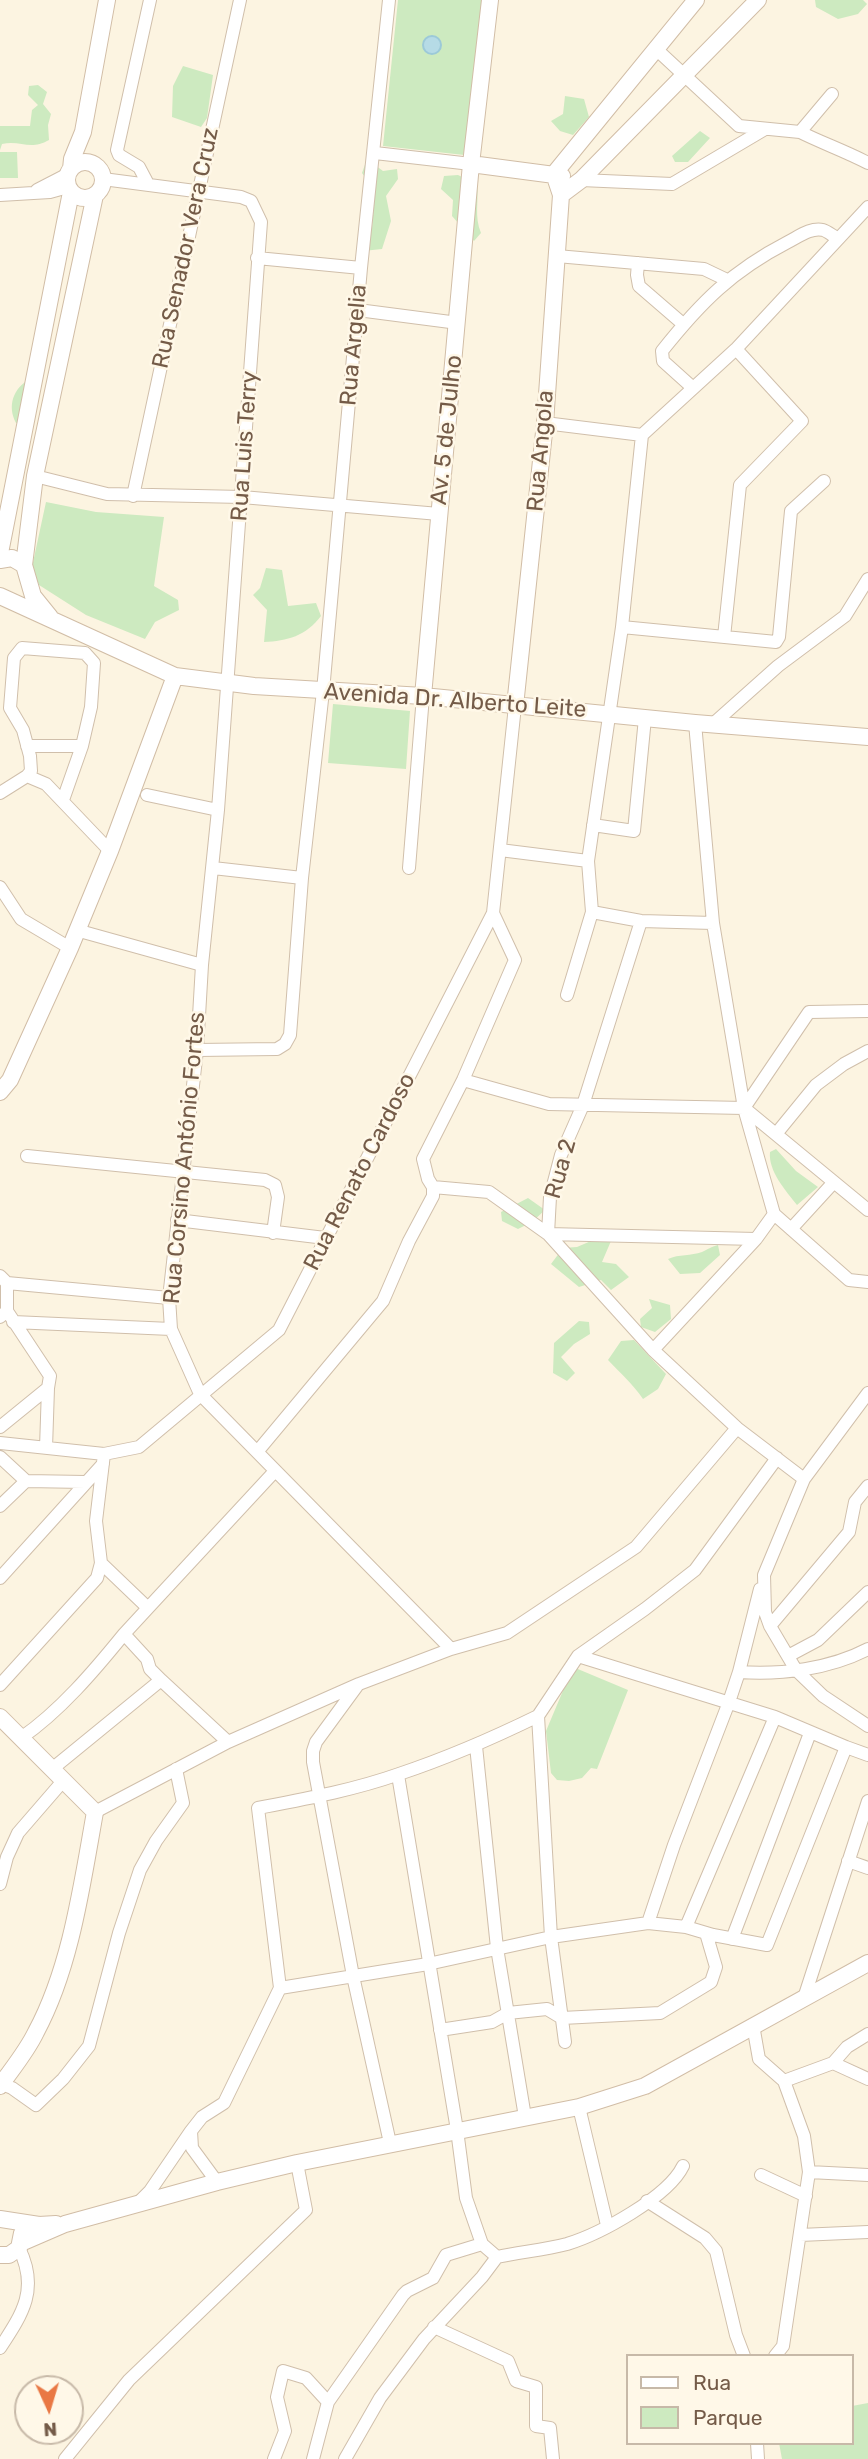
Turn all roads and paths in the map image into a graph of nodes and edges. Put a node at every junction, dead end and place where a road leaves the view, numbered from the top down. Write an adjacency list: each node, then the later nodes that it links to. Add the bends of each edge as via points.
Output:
1 (107, 0): 12 (street)
2 (150, 0): 22 (street, via 117,150 139,167)
3 (240, 0): 23 (street, Rua Senador Vera Cruz)
4 (389, 0): 14 (street, Rua Argelia)
5 (490, 0): 17 (street, Av. 5 de Julho)
6 (696, 0): 8 (street)
7 (758, 0): 9 (street)
8 (655, 48): 9 (street); 18 (street)
9 (684, 74): 11 (street, via 739,125); 21 (street)
10 (832, 94): 13 (street)
11 (765, 130): 13 (street); 21 (street, via 672,184)
12 (83, 132): 16 (street); 20 (street)
13 (800, 132): 15 (street)
14 (375, 153): 17 (street); 32 (street, Rua Argelia)
15 (868, 163)
16 (94, 164): 19 (street); 20 (street, via 81,162)
17 (471, 164): 18 (street); 35 (street, Av. 5 de Julho)
18 (554, 174): 21 (street); 26 (street, Rua Angola)
19 (103, 179): 22 (street); 25 (street)
20 (69, 180): 24 (street, via 34,192); 25 (street, via 82,198); 47 (street)
21 (581, 180): 26 (street)
22 (148, 184): 23 (street)
23 (199, 191): 30 (street, Rua Luis Terry, via 251,201 261,222); 43 (street, Rua Senador Vera Cruz)
24 (0, 195)
25 (95, 195): 41 (street)
26 (561, 195): 29 (street, Rua Angola)
27 (868, 207): 28 (street)
28 (837, 238): 33 (street, via 823,230 810,231); 37 (street)
29 (557, 257): 31 (street); 39 (street, Rua Angola)
30 (257, 258): 32 (street); 44 (street, Rua Luis Terry)
31 (638, 263): 33 (street, via 704,269); 36 (street, via 639,286)
32 (361, 268): 34 (street, Rua Argelia)
33 (727, 280): 36 (street)
34 (358, 310): 35 (street); 45 (street, Rua Argelia)
35 (458, 323): 46 (street, Av. 5 de Julho)
36 (683, 324): 38 (street, via 662,351 663,361)
37 (736, 349): 38 (street); 54 (street, via 802,421 740,485)
38 (694, 388): 40 (street)
39 (545, 423): 40 (street); 59 (street, Rua Angola)
40 (642, 435): 53 (street)
41 (35, 476): 43 (street); 49 (street)
42 (824, 481): 54 (street, via 791,511 776,642)
43 (133, 496): 44 (street)
44 (242, 497): 45 (street); 56 (street, Rua Luis Terry)
45 (340, 505): 46 (street); 57 (street, Rua Argelia)
46 (439, 514): 58 (street, Av. 5 de Julho)
47 (0, 553)
48 (0, 560): 49 (street, via 12,558)
49 (26, 572): 51 (street, via 23,591); 52 (street, Avenida Dr. Alberto Leite, via 33,596)
50 (868, 579): 63 (street, via 845,616 778,666)
51 (2, 597): 52 (street, Avenida Dr. Alberto Leite)
52 (54, 621): 55 (street, Avenida Dr. Alberto Leite)
53 (622, 627): 54 (street); 60 (street)
54 (724, 636)
55 (175, 676): 56 (street, Avenida Dr. Alberto Leite); 74 (street)
56 (228, 684): 57 (street, Avenida Dr. Alberto Leite); 71 (street, Rua Corsino António Fortes)
57 (323, 691): 58 (street, Avenida Dr. Alberto Leite); 78 (street, Rua Argelia)
58 (423, 696): 59 (street, Avenida Dr. Alberto Leite); 77 (street)
59 (515, 706): 60 (street, Avenida Dr. Alberto Leite); 73 (street, Rua Renato Cardoso)
60 (608, 713): 61 (street, Avenida Dr. Alberto Leite); 72 (street)
61 (645, 718): 62 (street, Avenida Dr. Alberto Leite); 72 (street, via 634,831)
62 (695, 723): 63 (street, Avenida Dr. Alberto Leite); 83 (street)
63 (713, 724): 64 (street, Avenida Dr. Alberto Leite)
64 (868, 737)
65 (27, 746): 66 (street); 66 (street, via 10,708 14,658 22,648 85,653 94,663); 67 (street, via 31,771)
66 (82, 746): 70 (street)
67 (27, 776): 68 (street); 70 (street, via 46,784)
68 (0, 793)
69 (147, 794): 71 (street)
70 (63, 800): 74 (street)
71 (218, 810): 76 (street, Rua Corsino António Fortes)
72 (593, 825): 75 (street)
73 (500, 850): 75 (street); 81 (street, Rua Renato Cardoso)
74 (110, 851): 84 (street)
75 (588, 861): 80 (street)
76 (213, 868): 78 (street); 86 (street, Rua Corsino António Fortes)
77 (409, 868)
78 (302, 878): 89 (street, Rua Argelia, via 290,1035 285,1044 277,1049)
79 (0, 887): 85 (street, via 21,919)
80 (592, 912): 82 (street); 87 (street)
81 (493, 913): 91 (street, via 515,960); 106 (street, Rua Renato Cardoso)
82 (641, 921): 83 (street); 93 (street, Rua 2)
83 (713, 923): 94 (street)
84 (76, 930): 85 (street); 86 (street)
85 (70, 947): 92 (street, via 10,1080)
86 (202, 965): 89 (street, Rua Corsino António Fortes)
87 (567, 995)
88 (868, 1011): 94 (street, via 809,1012)
89 (197, 1051): 97 (street, Rua Corsino António Fortes)
90 (868, 1051): 95 (street, via 816,1084)
91 (463, 1080): 93 (street, via 549,1104); 99 (street, via 423,1159)
92 (0, 1092)
93 (583, 1105): 94 (street); 105 (street, Rua 2, via 561,1155 550,1197)
94 (744, 1108): 95 (street); 101 (street)
95 (776, 1135): 98 (street)
96 (27, 1156): 97 (street)
97 (182, 1171): 102 (street, Rua Corsino António Fortes); 104 (street, via 275,1185)
98 (834, 1182): 100 (street); 103 (street)
99 (433, 1187): 105 (street, via 489,1192); 121 (street, via 433,1196 383,1301)
100 (868, 1210)
101 (774, 1214): 103 (street); 107 (street)
102 (177, 1220): 104 (street); 110 (street, Rua Corsino António Fortes)
103 (791, 1229): 109 (street, via 849,1280)
104 (273, 1233): 106 (street)
105 (548, 1234): 107 (street); 113 (street)
106 (326, 1238): 116 (street, Rua Renato Cardoso, via 279,1330)
107 (756, 1239): 113 (street)
108 (4, 1280): 110 (street); 111 (street)
109 (868, 1282)
110 (169, 1298): 112 (street, Rua Corsino António Fortes)
111 (6, 1316): 112 (street); 114 (street, via 45,1366 50,1376)
112 (170, 1329): 116 (street, Rua Corsino António Fortes)
113 (653, 1350): 118 (street)
114 (48, 1388): 117 (street); 120 (street)
115 (868, 1393): 126 (street)
116 (200, 1394): 121 (street, Rua Corsino António Fortes); 123 (street, Rua Renato Cardoso, via 139,1447)
117 (0, 1427)
118 (737, 1428): 124 (street); 139 (street, via 636,1547 507,1633)
119 (0, 1443): 120 (street, Rua Renato Cardoso)
120 (46, 1448): 123 (street, Rua Renato Cardoso)
121 (257, 1452): 125 (street, Rua Corsino António Fortes)
122 (0, 1457): 127 (street)
123 (104, 1458): 128 (street); 131 (street, via 96,1521)
124 (777, 1458): 126 (street); 140 (street, via 695,1570)
125 (275, 1471): 135 (street); 139 (street, Rua Corsino António Fortes)
126 (804, 1479): 132 (street)
127 (26, 1481): 128 (street); 130 (street)
128 (85, 1482): 133 (street)
129 (868, 1486): 136 (street, via 855,1502 849,1532)
130 (0, 1506)
131 (101, 1563): 135 (street); 146 (street, via 97,1578)
132 (764, 1575): 136 (street); 143 (street)
133 (0, 1578)
134 (868, 1592): 141 (street, via 818,1640)
135 (148, 1608): 137 (street)
136 (770, 1626): 141 (street)
137 (124, 1634): 144 (street); 153 (street, via 73,1692)
138 (868, 1648): 142 (street, via 855,1656)
139 (451, 1649): 145 (street)
140 (578, 1656): 147 (street); 148 (street)
141 (788, 1656): 142 (street)
142 (796, 1670): 143 (street); 151 (street, via 823,1696)
143 (739, 1672): 147 (street)
144 (161, 1680): 154 (street); 158 (street)
145 (359, 1684): 154 (street); 162 (street, via 316,1742 313,1751)
146 (0, 1685)
147 (729, 1702): 150 (street); 169 (street)
148 (538, 1716): 155 (street); 172 (street)
149 (0, 1717): 153 (street)
150 (775, 1717): 152 (street); 170 (street)
151 (868, 1726)
152 (810, 1733): 156 (street); 173 (street)
153 (22, 1738): 158 (street)
154 (228, 1742): 159 (street)
155 (476, 1746): 160 (street); 174 (street)
156 (846, 1747): 157 (street); 173 (street, via 767,1945)
157 (868, 1755)
158 (52, 1769): 161 (street)
159 (176, 1769): 164 (street); 189 (street, via 183,1803 140,1870 89,2046 36,2105)
160 (398, 1775): 162 (street); 176 (street)
161 (63, 1781): 164 (street); 165 (street)
162 (321, 1796): 177 (street); 178 (street, via 258,1808)
163 (868, 1801): 166 (street)
164 (95, 1812): 189 (street, via 83,1881 50,2003 36,2035)
165 (4, 1856): 168 (street)
166 (848, 1861): 167 (street); 179 (street)
167 (868, 1868)
168 (0, 1884)
169 (648, 1923): 170 (street); 172 (street)
170 (686, 1927): 171 (street)
171 (706, 1933): 173 (street); 181 (street, via 716,1967 711,1982 660,2013)
172 (551, 1937): 174 (street); 181 (street)
173 (732, 1939)
174 (497, 1948): 176 (street); 180 (street)
175 (868, 1963): 179 (street)
176 (428, 1964): 177 (street); 183 (street)
177 (353, 1976): 178 (street); 194 (street)
178 (280, 1989): 193 (street, via 223,2103)
179 (804, 1998): 182 (street)
180 (508, 2013): 181 (street, via 547,2009); 183 (street, via 492,2022); 191 (street)
181 (562, 2018): 185 (street)
182 (753, 2025): 188 (street, via 759,2059); 190 (street, via 645,2086)
183 (440, 2030): 192 (street)
184 (868, 2034): 186 (street)
185 (565, 2042)
186 (833, 2063): 187 (street); 188 (street)
187 (868, 2079)
188 (783, 2081): 197 (street, via 804,2136)
189 (1, 2085)
190 (579, 2107): 191 (street); 206 (street)
191 (525, 2117): 192 (street)
192 (457, 2130): 194 (street); 209 (street, via 466,2198)
193 (191, 2131): 200 (street, via 192,2148); 203 (street)
194 (390, 2143): 195 (street)
195 (297, 2163): 200 (street); 218 (street, via 306,2210 129,2380)
196 (683, 2166): 202 (street, via 670,2185)
197 (810, 2172): 199 (street); 201 (street)
198 (761, 2175): 201 (street)
199 (868, 2175)
200 (217, 2182): 203 (street)
201 (806, 2196): 208 (street)
202 (647, 2201): 206 (street); 215 (street, via 705,2238 716,2251)
203 (137, 2204): 205 (street)
204 (6, 2218): 205 (street); 210 (street, via 23,2236)
205 (65, 2224): 210 (street)
206 (607, 2225): 212 (street, via 568,2243)
207 (868, 2232): 208 (street)
208 (800, 2235): 216 (street, via 783,2346)
209 (482, 2244): 212 (street); 217 (street, via 446,2255 433,2278 407,2291)
210 (20, 2245): 211 (street, via 9,2255); 214 (street, via 29,2288 24,2310)
211 (0, 2255)
212 (496, 2257): 213 (street)
213 (434, 2327): 221 (street, via 380,2398); 222 (street, via 508,2361 516,2381 536,2387 536,2426 550,2428)
214 (0, 2348)
215 (743, 2354)
216 (777, 2354)
217 (328, 2402): 219 (street, via 306,2378 283,2371 278,2397 285,2431); 220 (street)
218 (65, 2459)
219 (274, 2459)
220 (313, 2459)
221 (345, 2459)
222 (553, 2459)

